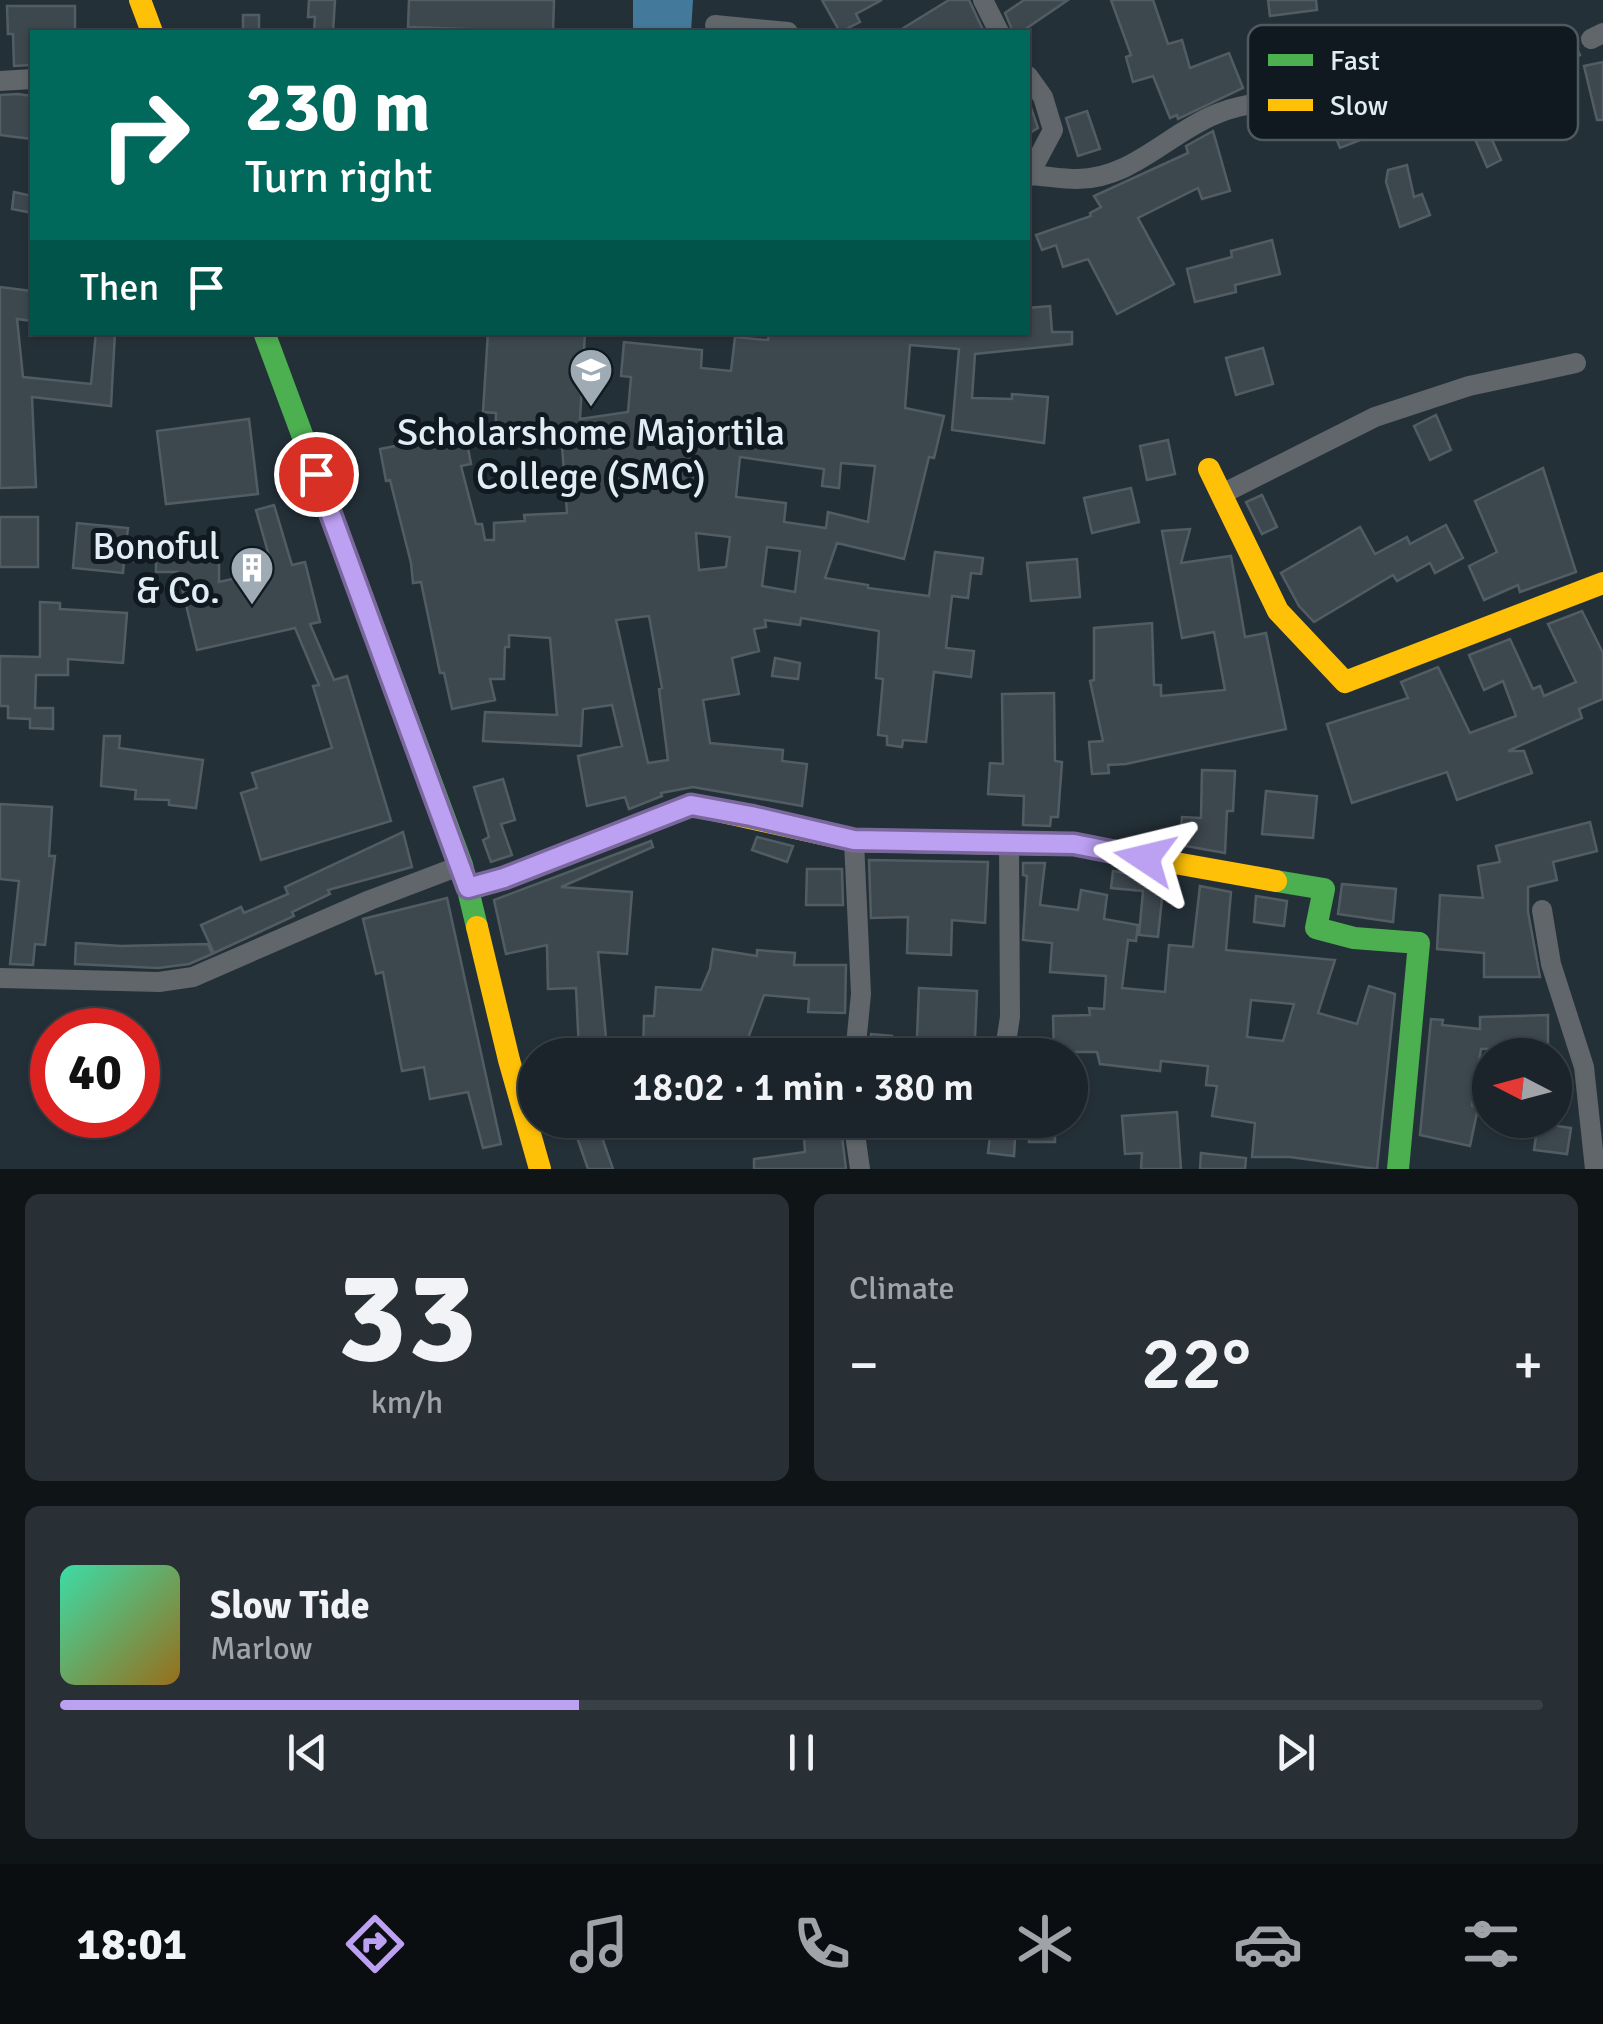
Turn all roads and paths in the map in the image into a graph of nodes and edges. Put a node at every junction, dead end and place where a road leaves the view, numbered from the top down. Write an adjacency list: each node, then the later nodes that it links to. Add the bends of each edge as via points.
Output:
1 (140, 0): 4 (main road)
2 (983, 0): 6 (street)
3 (715, 26): 5 (street)
4 (151, 30)
5 (764, 30)
6 (998, 30)
7 (1030, 79): 11 (street, via 1044,97 1053,130)
8 (30, 80): 9 (street)
9 (0, 81)
10 (1248, 105): 12 (street, via 1213,115 1124,169 1080,180)
11 (1030, 174)
12 (1030, 176)
13 (265, 335): 20 (main road)
14 (1576, 363): 16 (street, via 1468,386 1374,418)
15 (1209, 469): 16 (main road)
16 (1222, 494): 17 (main road, via 1278,611 1345,682)
17 (1603, 583)
18 (854, 840): 19 (main road); 21 (main road, via 691,805); 24 (street)
19 (1009, 844): 25 (street); 29 (main road, via 1074,844 1324,890 1316,928 1419,943)
20 (462, 864): 21 (main road); 23 (street, via 193,977)
21 (468, 888): 27 (main road)
22 (1542, 910): 30 (street, via 1550,964 1584,1067)
23 (0, 978)
24 (857, 1038)
25 (1007, 1038)
26 (855, 1138): 28 (street)
27 (540, 1169)
28 (860, 1169)
29 (1398, 1169)
30 (1595, 1169)

